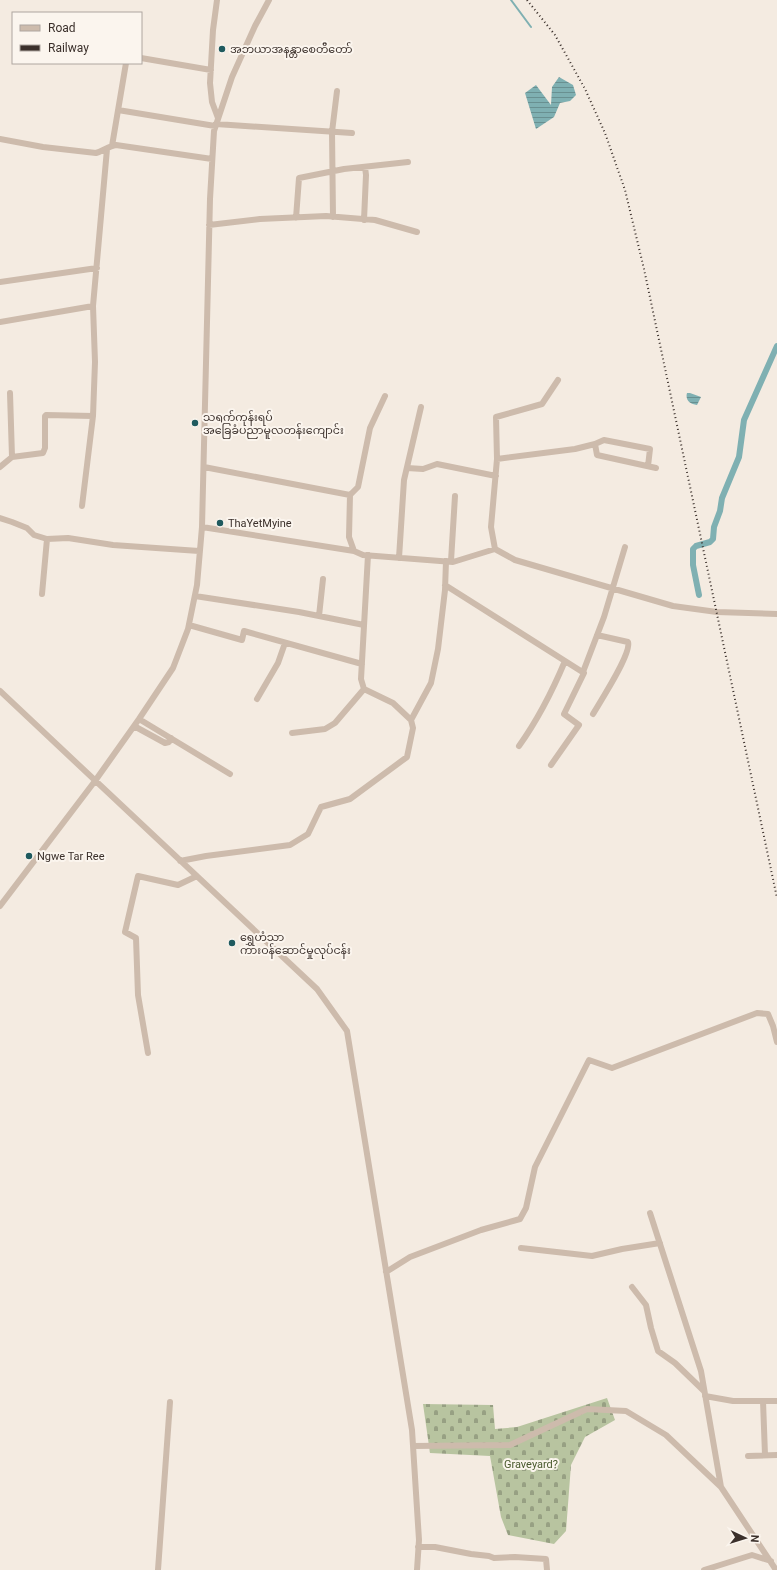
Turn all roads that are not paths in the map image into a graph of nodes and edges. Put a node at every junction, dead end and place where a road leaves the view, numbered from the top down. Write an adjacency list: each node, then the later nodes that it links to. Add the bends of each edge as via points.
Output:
1 (217, 0): 5 (street)
2 (269, 0): 8 (street, via 232,77)
3 (142, 58): 5 (street)
4 (126, 64): 7 (street)
5 (211, 70): 8 (street, via 210,84)
6 (337, 91): 9 (street)
7 (118, 110): 8 (street); 12 (street)
8 (216, 123): 9 (street); 13 (street)
9 (332, 132): 10 (street); 16 (street)
10 (352, 134)
11 (0, 139): 12 (street, via 96,153)
12 (109, 147): 13 (street, via 116,145); 22 (street)
13 (212, 160): 20 (street)
14 (408, 162): 15 (street)
15 (365, 167): 16 (street); 19 (street)
16 (333, 171): 17 (street); 18 (street, via 299,178)
17 (333, 217): 18 (street); 19 (street)
18 (296, 218): 20 (street)
19 (364, 220): 21 (street, via 375,220)
20 (209, 225): 36 (street)
21 (417, 232)
22 (97, 268): 23 (street); 24 (street)
23 (0, 282)
24 (93, 306): 25 (street); 30 (street)
25 (0, 322)
26 (558, 380): 33 (street, via 542,404 496,417)
27 (10, 393): 32 (street)
28 (385, 396): 40 (street, via 370,428 358,487)
29 (421, 407): 37 (street)
30 (94, 416): 32 (street, via 46,415 44,451); 42 (street)
31 (595, 444): 33 (street, via 576,449); 34 (street, via 597,456); 34 (street, via 604,440 650,450)
32 (12, 457): 35 (street)
33 (497, 459): 39 (street)
34 (648, 466): 38 (street)
35 (0, 467)
36 (204, 467): 40 (street); 44 (street)
37 (407, 468): 39 (street, via 423,469 437,464); 51 (street)
38 (656, 468)
39 (496, 476): 47 (street, via 491,527)
40 (350, 495): 49 (street, via 349,537)
41 (455, 496): 52 (street)
42 (82, 506)
43 (0, 518): 45 (street)
44 (202, 527): 48 (street); 49 (street)
45 (47, 539): 48 (street, via 68,538); 56 (street)
46 (625, 548): 55 (street)
47 (495, 549): 52 (street); 55 (street, via 515,560)
48 (200, 551): 57 (street)
49 (354, 551): 50 (street)
50 (368, 555): 51 (street); 61 (street)
51 (399, 558): 52 (street)
52 (448, 561): 54 (street)
53 (323, 579): 59 (street)
54 (445, 585): 64 (street); 72 (street, via 438,649 431,683)
55 (613, 588): 58 (street, via 673,606 717,612); 62 (street)
56 (42, 594)
57 (195, 596): 59 (street); 60 (street)
58 (777, 614)
59 (319, 616): 61 (street)
60 (189, 625): 63 (street, via 242,640 244,631); 71 (street, via 173,668)
61 (364, 625): 65 (street)
62 (597, 635): 66 (street); 70 (street, via 628,642 630,645 620,668)
63 (284, 643): 65 (street); 69 (street, via 278,663)
64 (565, 661): 66 (street); 76 (street, via 534,726)
65 (362, 664): 67 (street, via 361,679)
66 (583, 672): 77 (street, via 564,714 579,725)
67 (364, 689): 72 (street, via 393,703); 74 (street, via 335,723 324,729)
68 (0, 691): 79 (street)
69 (257, 699)
70 (593, 714)
71 (139, 718): 73 (street); 75 (street)
72 (411, 720): 80 (street, via 413,728 407,757 350,799 321,807 308,834 290,845)
73 (134, 726): 75 (street, via 164,743 169,742); 79 (street)
74 (292, 733)
75 (171, 738): 78 (street)
76 (519, 746)
77 (551, 765)
78 (230, 774)
79 (95, 781): 80 (street); 82 (street)
80 (180, 861): 81 (street)
81 (197, 876): 84 (street, via 178,885 138,876 125,932 136,938 138,995); 88 (street, via 317,989 347,1031)
82 (0, 906)
83 (777, 1042): 88 (street, via 768,1014 757,1013 612,1068 589,1060 535,1167 526,1208 520,1219 481,1230 410,1257)
84 (148, 1053)
85 (650, 1213): 86 (street)
86 (660, 1243): 87 (street, via 592,1256); 90 (street, via 701,1371)
87 (521, 1248)
88 (386, 1272): 94 (street)
89 (632, 1287): 90 (street, via 646,1305 658,1351 675,1363)
90 (705, 1394): 91 (street, via 733,1401); 98 (street)
91 (763, 1401): 92 (street); 95 (street)
92 (777, 1401)
93 (170, 1402): 101 (street)
94 (413, 1446): 98 (street, via 510,1445 587,1409 626,1411 666,1435); 99 (street)
95 (765, 1455): 96 (street); 97 (street)
96 (777, 1455)
97 (748, 1456)
98 (721, 1487): 100 (street)
99 (418, 1547): 102 (street); 103 (street, via 435,1547 494,1558 546,1559)
100 (771, 1561): 104 (street, via 752,1555); 105 (street)
101 (158, 1570)
102 (416, 1570)
103 (547, 1570)
104 (704, 1570)
105 (776, 1570)

